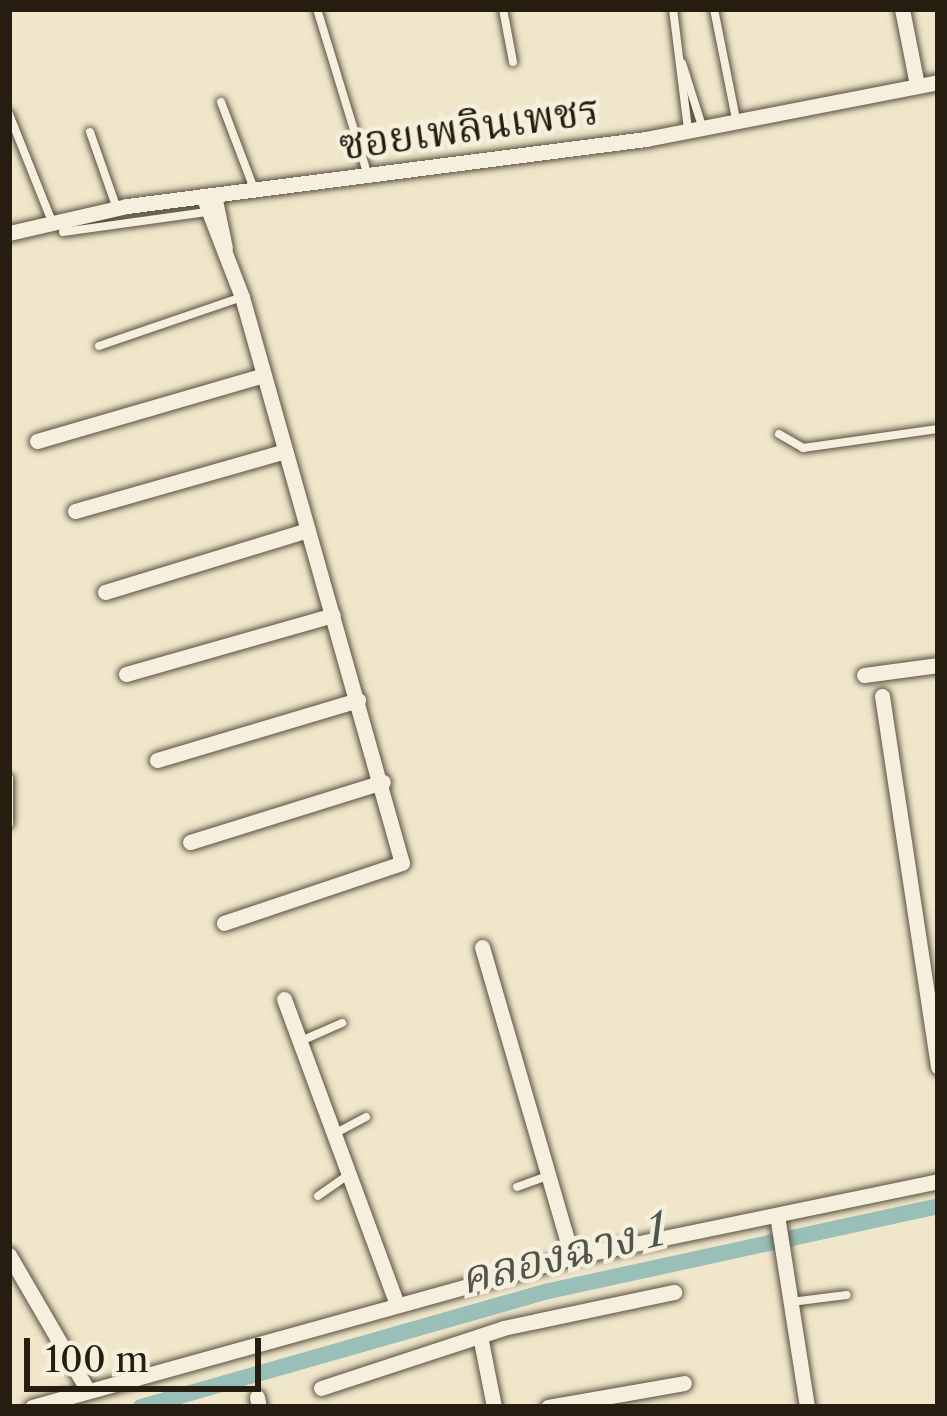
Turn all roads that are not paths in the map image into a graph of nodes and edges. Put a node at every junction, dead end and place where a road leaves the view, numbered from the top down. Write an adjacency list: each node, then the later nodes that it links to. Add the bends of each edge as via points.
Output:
1 (318, 9): 15 (lane)
2 (502, 9): 6 (lane)
3 (673, 9): 7 (lane)
4 (714, 9): 12 (lane)
5 (902, 9): 9 (street)
6 (513, 62)
7 (681, 62): 13 (lane); 13 (lane)
8 (938, 82): 9 (street, ซอยเพลินเพชร)
9 (917, 85): 12 (street, ซอยเพลินเพชร)
10 (220, 101): 16 (lane)
11 (9, 114): 19 (lane)
12 (736, 119): 13 (street, ซอยเพลินเพชร)
13 (695, 128): 15 (street, ซอยเพลินเพชร)
14 (90, 131): 18 (lane)
15 (370, 180): 16 (street, ซอยเพลินเพชร)
16 (255, 190): 17 (street, ซอยเพลินเพชร)
17 (208, 201): 18 (street, ซอยเพลินเพชร); 19 (lane); 21 (street)
18 (116, 208): 19 (street, ซอยเพลินเพชร)
19 (57, 226): 20 (street, ซอยเพลินเพชร)
20 (9, 233)
21 (242, 297): 22 (lane); 23 (street)
22 (99, 346)
23 (264, 376): 26 (street); 27 (street)
24 (938, 429): 25 (lane, via 803,448)
25 (779, 434)
26 (37, 441)
27 (285, 451): 28 (street); 29 (street)
28 (75, 511)
29 (308, 530): 30 (street); 31 (street)
30 (105, 592)
31 (333, 615): 33 (street); 36 (street)
32 (938, 665): 34 (street)
33 (126, 674)
34 (864, 675)
35 (882, 696): 47 (street)
36 (358, 700): 37 (street); 39 (street)
37 (157, 760)
38 (9, 778): 40 (lane)
39 (383, 782): 41 (street); 42 (street, via 401,869)
40 (9, 824)
41 (190, 842)
42 (224, 923)
43 (482, 947): 51 (street)
44 (284, 999): 46 (street)
45 (342, 1023): 46 (lane)
46 (299, 1042): 49 (street)
47 (938, 1066)
48 (366, 1117): 49 (lane)
49 (334, 1133): 50 (street)
50 (349, 1174): 54 (lane); 61 (street)
51 (549, 1175): 53 (lane); 57 (street)
52 (938, 1181): 55 (street)
53 (517, 1186)
54 (318, 1196)
55 (778, 1219): 57 (street); 60 (street)
56 (9, 1255): 65 (street)
57 (572, 1257): 61 (street)
58 (674, 1292): 62 (street)
59 (847, 1295): 60 (lane)
60 (789, 1302): 69 (street)
61 (397, 1304): 65 (street)
62 (480, 1336): 64 (street); 67 (street)
63 (684, 1383): 68 (street)
64 (321, 1388)
65 (88, 1391): 66 (street)
66 (32, 1407)
67 (494, 1407)
68 (548, 1407)
69 (807, 1407)

